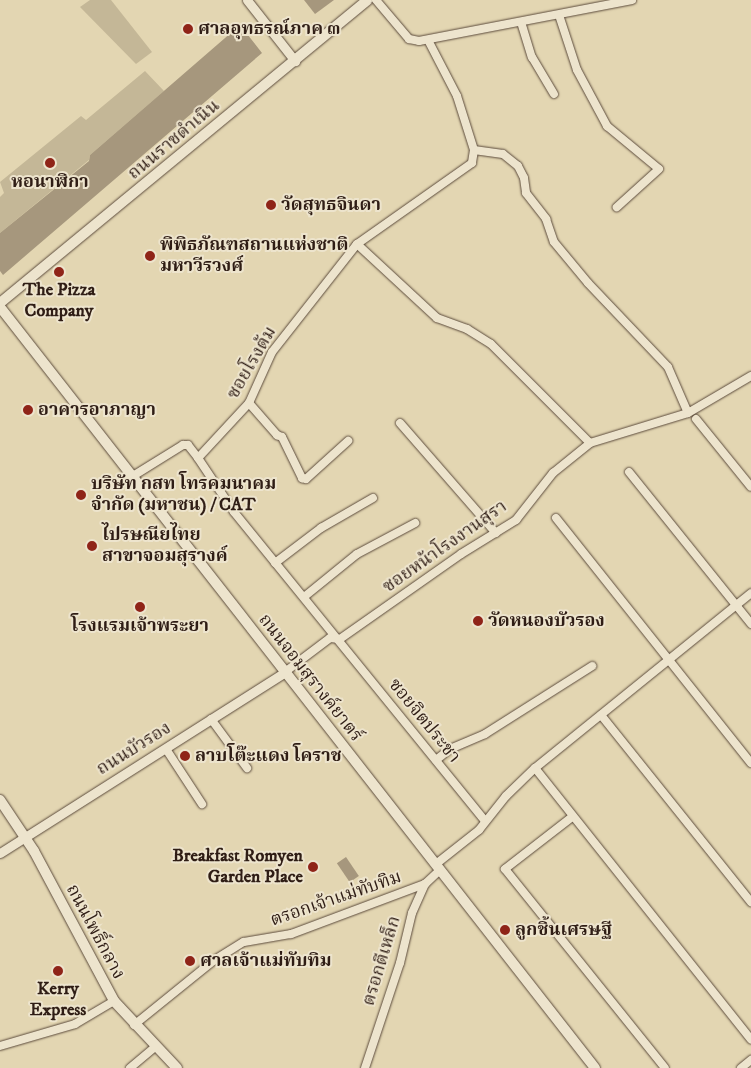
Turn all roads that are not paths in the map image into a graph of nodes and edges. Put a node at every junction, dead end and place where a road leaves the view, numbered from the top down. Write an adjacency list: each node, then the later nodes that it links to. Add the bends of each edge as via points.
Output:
1 (247, 0): 8 (street)
2 (367, 0): 8 (main road, ถนนราชดำเนิน)
3 (376, 0): 7 (street, via 409,39)
4 (632, 0): 5 (street)
5 (559, 15): 6 (street); 11 (street, via 577,70 607,126 659,168)
6 (521, 22): 7 (street); 9 (street, via 532,57)
7 (428, 40): 10 (street, via 457,96)
8 (295, 60): 13 (main road, ถนนราชดำเนิน)
9 (554, 94)
10 (474, 150): 12 (street, ซอยโรงต้ม, via 472,163); 16 (street, via 503,154 518,166 526,192 546,219 554,242 588,283 668,367)
11 (617, 208)
12 (357, 244): 15 (street, ซอยโรงต้ม, via 272,352); 20 (street, via 437,318 467,329 492,344)
13 (0, 305): 23 (main road, ถนนจอมสุรางค์ยาตร์)
14 (751, 376): 16 (street, ซอยหน้าโรงงานสุรา)
15 (249, 403): 19 (street, via 277,436 282,437 302,478 306,479); 21 (street, ซอยโรงต้ม)
16 (688, 413): 20 (street, ซอยหน้าโรงงานสุรา)
17 (696, 419): 24 (street)
18 (400, 423): 28 (street)
19 (348, 441)
20 (590, 444): 28 (street, ซอยหน้าโรงงานสุรา, via 553,473 516,520)
21 (198, 458): 23 (street, via 188,445 182,445); 29 (street, via 234,512)
22 (629, 472): 32 (street)
23 (133, 476): 37 (main road, ถนนจอมสุรางค์ยาตร์)
24 (751, 487)
25 (373, 498): 29 (street, via 321,528)
26 (556, 518): 35 (street)
27 (415, 523): 31 (street, via 357,554)
28 (496, 533): 34 (street, ซอยหน้าโรงงานสุรา)
29 (275, 563): 31 (street)
30 (751, 594): 32 (street, ตรอกตีเหล็ก)
31 (304, 597): 34 (street)
32 (736, 605): 33 (street); 35 (street, ตรอกตีเหล็ก)
33 (751, 624)
34 (340, 639): 37 (street, ซอยหน้าโรงงานสุรา, via 330,638); 41 (street, ซอยจิตประชา)
35 (668, 660): 38 (street, ตรอกตีเหล็ก); 42 (street)
36 (592, 666): 41 (street, via 485,734 450,749)
37 (285, 672): 39 (street, ถนนบัวรอง); 51 (main road, ถนนจอมสุรางค์ยาตร์)
38 (601, 715): 44 (street, ตรอกตีเหล็ก); 53 (street)
39 (211, 720): 40 (street, ถนนบัวรอง); 43 (street)
40 (166, 749): 46 (street); 49 (street, ถนนบัวรอง)
41 (436, 760): 48 (street, ซอยจิตประชา)
42 (751, 763)
43 (247, 768)
44 (535, 768): 47 (street); 48 (street, ตรอกตีเหล็ก)
45 (0, 800): 49 (main road, ถนนโพธิ์กลาง)
46 (202, 804)
47 (572, 817): 56 (street); 64 (street, via 505,869)
48 (485, 821): 51 (street, ตรอกตีเหล็ก)
49 (26, 837): 50 (street, ถนนบัวรอง); 54 (main road, ถนนโพธิ์กลาง)
50 (0, 853)
51 (438, 867): 52 (street, ตรอกตีเหล็ก); 63 (main road, ถนนจอมสุรางค์ยาตร์)
52 (424, 884): 55 (street, ตรอกเจ้าแม่ทับทิม, via 290,934 244,942 212,961); 62 (street, ตรอกตีเหล็ก, via 412,913 400,963)
53 (751, 902)
54 (114, 1001): 55 (main road, ถนนโพธิ์กลาง); 57 (street, via 75,1024)
55 (134, 1025): 58 (main road, ถนนโพธิ์กลาง)
56 (751, 1040)
57 (0, 1046)
58 (155, 1047): 60 (street); 61 (main road, ถนนโพธิ์กลาง)
59 (751, 1060): 65 (street)
60 (130, 1068)
61 (177, 1068)
62 (365, 1068)
63 (596, 1068)
64 (665, 1068)
65 (742, 1068)

